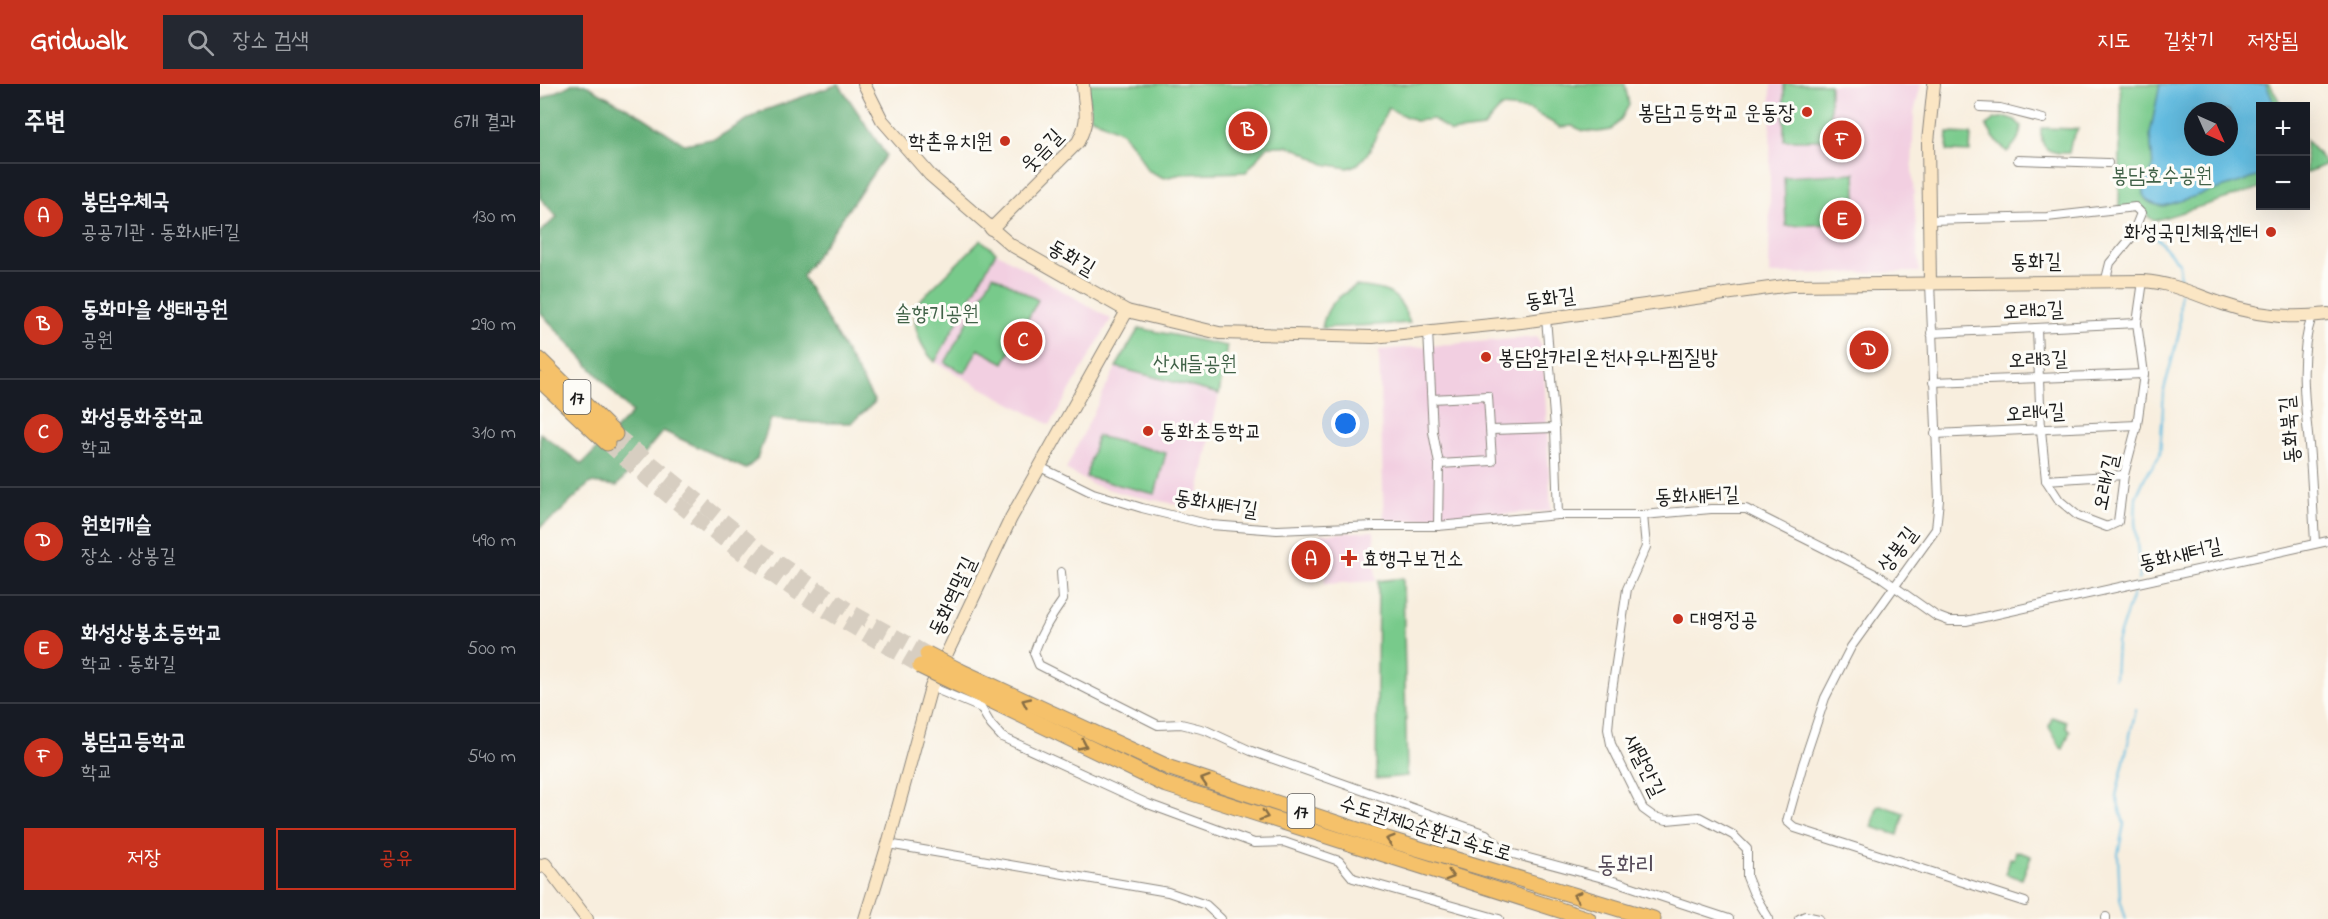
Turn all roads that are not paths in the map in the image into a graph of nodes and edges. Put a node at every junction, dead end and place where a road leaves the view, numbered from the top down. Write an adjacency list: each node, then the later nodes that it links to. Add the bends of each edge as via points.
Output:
1 (864, 84): 9 (street, 동화길, via 882,120 930,175)
2 (1083, 84): 9 (street, 웃음길, via 1087,113 1078,142)
3 (1934, 84): 8 (street, 상봉길, via 1928,142)
4 (1980, 107): 5 (street)
5 (2043, 119)
6 (2018, 160): 7 (street)
7 (2108, 163)
8 (1929, 220): 10 (street, via 2047,217 2135,207 2141,213 2138,224 2110,262); 12 (street, 상봉길)
9 (991, 229): 13 (street, 동화길, via 1011,245)
10 (2106, 279): 11 (street, 동화길); 12 (street, 동화길)
11 (2144, 280): 15 (street, 동화길, via 2175,285 2261,314); 17 (street, 오래1길)
12 (1930, 283): 16 (street, 동화길, via 1762,287); 20 (street, 상봉길)
13 (1127, 311): 19 (street, 동화길, via 1219,333 1373,337); 33 (street, 동화역말길)
14 (2328, 314): 15 (street, 동화길)
15 (2312, 316): 40 (street, 동화북길, via 2307,331 2303,402)
16 (1546, 318): 19 (street, 동화길); 28 (street)
17 (2137, 323): 18 (street, 오래2길); 22 (street, 오래1길)
18 (2037, 328): 20 (street, 오래2길); 23 (street)
19 (1428, 331): 26 (street)
20 (1931, 333): 25 (street, 상봉길)
21 (540, 360): 24 (highway, 17, via 611,439)
22 (2144, 374): 23 (street, 오래3길); 27 (street, 오래1길)
23 (2039, 376): 25 (street, 오래3길); 30 (street)
24 (540, 380)
25 (1933, 382): 31 (street, 상봉길)
26 (1432, 399): 29 (street, via 1488,396); 32 (street)
27 (2137, 425): 30 (street, 오래4길); 34 (street, 오래1길)
28 (1555, 429): 29 (street); 36 (street)
29 (1491, 430): 32 (street, via 1492,461)
30 (2041, 430): 31 (street, 오래4길); 35 (street)
31 (1935, 434): 42 (street, 상봉길, via 1939,501 1936,529)
32 (1439, 464): 38 (street)
33 (1040, 467): 38 (street, 동화새터길, via 1093,493 1211,525 1277,530); 45 (street, 동화역말길, via 1011,518)
34 (2124, 475): 35 (street); 35 (street, 오래1길, via 2118,522 2107,527 2078,516)
35 (2046, 480)
36 (1558, 514): 37 (street, 동화새터길); 38 (street, 동화새터길)
37 (1643, 515): 42 (street, 동화새터길, via 1746,509); 56 (street, 새말안길, via 1646,547 1627,589 1611,697 1611,744 1642,809 1667,820 1699,817 1733,834 1747,849 1747,877)
38 (1438, 526)
39 (2328, 541): 40 (street, 동화새터길)
40 (2316, 542): 42 (street, 동화새터길, via 1966,621 1936,616)
41 (1061, 572): 55 (street, via 1063,600 1038,640 1034,653 1039,665 1158,724 1205,730 1251,752 1486,834 1506,852 1614,881)
42 (1894, 585): 48 (street, 상봉길, via 1851,647 1825,698 1787,821 1795,828)
43 (924, 660): 44 (highway, 수도권제2순환고속도로 / 17, bridge)
44 (958, 677): 53 (highway, 수도권제2순환고속도로 / 17, one-way to 53, via 1164,784); 54 (highway, 수도권제2순환고속도로 / 17, one-way to 44, via 1370,834 1170,768)
45 (932, 687): 46 (street, 동화역말길); 52 (street, via 981,708 1002,737 1148,804 1254,843 1284,842 1339,861 1353,878)
46 (888, 844): 50 (street, 동화역말길); 51 (street, via 1168,892 1206,905)
47 (542, 863): 49 (street)
48 (2025, 902)
49 (587, 919)
50 (865, 919)
51 (1221, 919)
52 (1500, 919)
53 (1588, 919)
54 (1653, 919)
55 (1729, 919)
56 (1770, 919)
57 (1799, 919): 58 (street)
58 (1819, 919)

